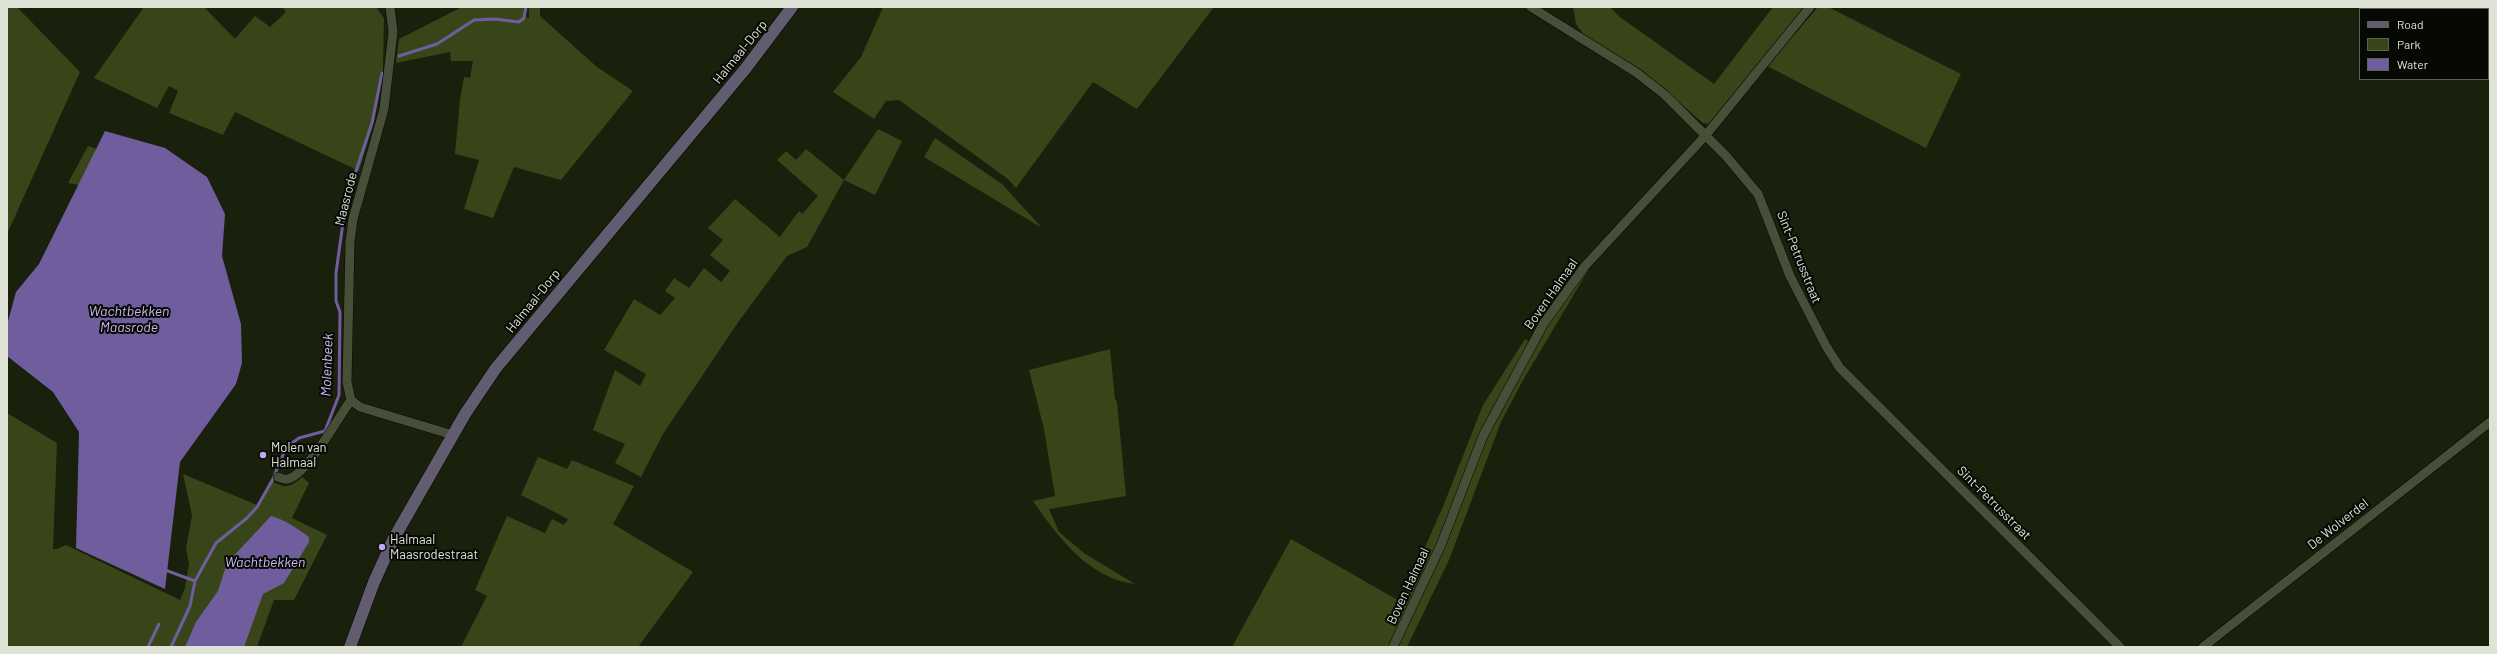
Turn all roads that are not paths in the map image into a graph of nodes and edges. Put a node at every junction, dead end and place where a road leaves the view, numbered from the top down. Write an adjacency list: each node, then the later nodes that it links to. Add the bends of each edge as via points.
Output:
1 (390, 7): 6 (street, Maasrode, via 393,32 384,109 353,220 350,242 347,382)
2 (792, 7): 8 (street, Halmaal-Dorp, via 746,68 496,368)
3 (1531, 7): 5 (street, Sint-Petrusstraat, via 1637,73 1665,95)
4 (1810, 7): 5 (street, Boven Halmaal)
5 (1706, 135): 11 (street, Boven Halmaal, via 1609,238 1570,285 1544,323 1483,436 1442,545); 12 (street, Sint-Petrusstraat, via 1758,194 1790,276 1840,368)
6 (351, 400): 8 (street, via 360,407); 9 (street, via 329,437 316,453 292,478 287,480)
7 (2490, 422): 13 (street, De Wolverdel)
8 (453, 436): 10 (street, Halmaal-Dorp, via 394,538 374,582)
9 (278, 477)
10 (350, 647)
11 (1393, 647)
12 (2120, 647)
13 (2203, 647)

